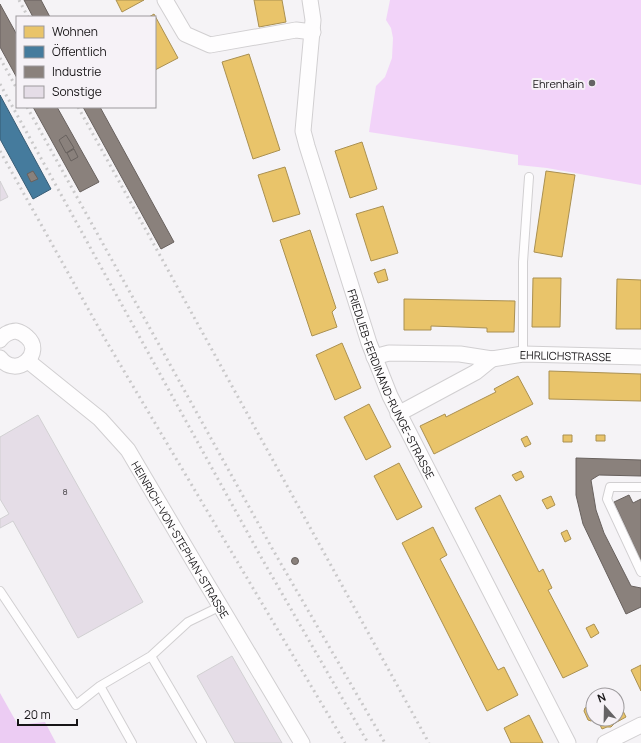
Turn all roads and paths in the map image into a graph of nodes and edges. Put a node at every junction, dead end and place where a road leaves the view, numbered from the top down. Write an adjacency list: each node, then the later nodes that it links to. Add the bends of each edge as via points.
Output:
1 (165, 0): 3 (street, via 185,34 210,45 296,30)
2 (310, 0): 3 (street, FRIEDLIEB-FERDINAND-RUNGE-STRASSE, via 314,20)
3 (313, 32): 7 (street, FRIEDLIEB-FERDINAND-RUNGE-STRASSE, via 303,131)
4 (529, 177): 6 (lane, via 523,262)
5 (2, 332): 11 (street, via 15,331 29,338 32,354)
6 (523, 354): 8 (street, EHRLICHSTRASSE); 10 (street, EHRLICHSTRASSE)
7 (374, 357): 10 (street, EHRLICHSTRASSE, via 389,353 460,354); 12 (street, FRIEDLIEB-FERDINAND-RUNGE-STRASSE)
8 (641, 357)
9 (0, 358): 11 (street, via 9,366 23,365)
10 (492, 359): 12 (street, EHRLICHSTRASSE, via 476,372)
11 (28, 361): 16 (street, HEINRICH-VON-STEPHAN-STRASSE, via 100,419 128,450)
12 (398, 414): 23 (street, FRIEDLIEB-FERDINAND-RUNGE-STRASSE)
13 (641, 487): 14 (lane, via 610,487 607,499)
14 (641, 572)
15 (0, 591): 18 (lane, via 76,705)
16 (221, 606): 17 (lane, via 188,622); 22 (street, HEINRICH-VON-STEPHAN-STRASSE)
17 (151, 656): 18 (lane); 21 (lane)
18 (100, 686): 20 (lane)
19 (641, 725): 24 (street)
20 (132, 743)
21 (202, 743)
22 (302, 743)
23 (568, 743)
24 (605, 743)

